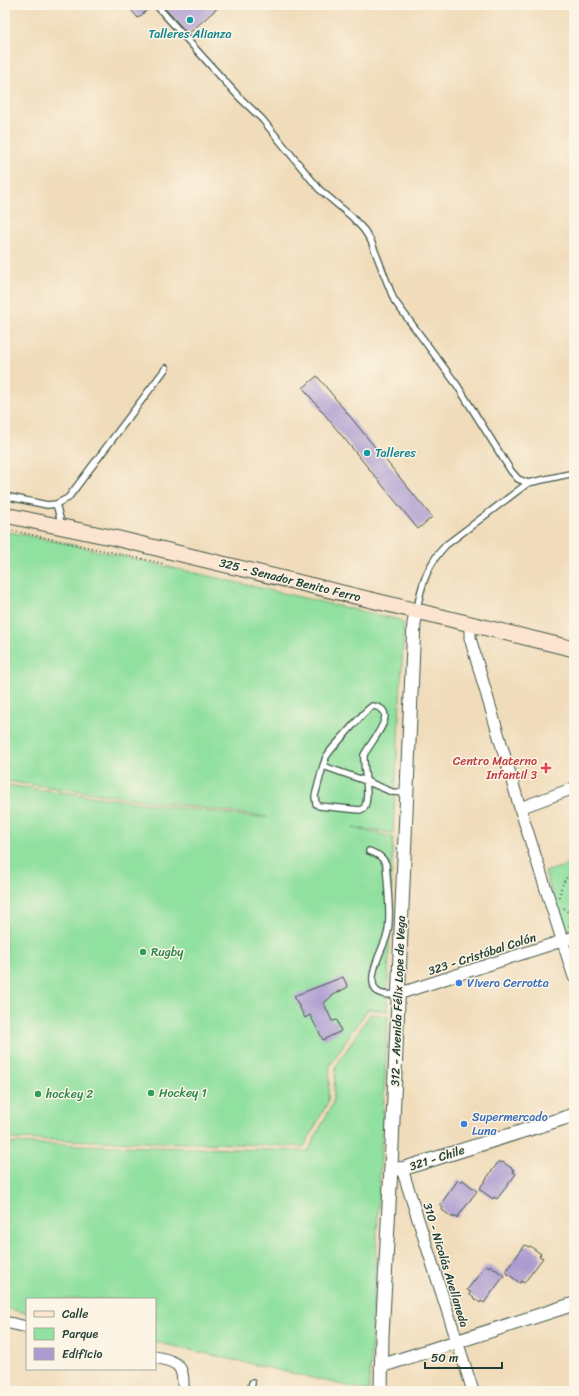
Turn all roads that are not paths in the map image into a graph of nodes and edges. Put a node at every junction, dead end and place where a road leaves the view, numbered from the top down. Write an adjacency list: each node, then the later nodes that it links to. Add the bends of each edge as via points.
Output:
1 (156, 5): 4 (lane, via 262,119 319,189 364,230 371,241 394,300 457,385 511,472 518,479)
2 (166, 368): 6 (lane, via 68,498)
3 (574, 473): 4 (lane)
4 (528, 483): 9 (lane, via 436,555 427,572)
5 (5, 496): 6 (lane, via 47,505)
6 (56, 504): 8 (lane, via 60,518)
7 (5, 515): 8 (main road, 325 - Senador Benito Ferro)
8 (59, 526): 9 (main road, 325 - Senador Benito Ferro)
9 (417, 611): 10 (main road, 325 - Senador Benito Ferro); 15 (street, 312 - Avenida Félix Lope de Vega, via 414,623)
10 (470, 625): 11 (main road, 325 - Senador Benito Ferro); 16 (street, via 470,638)
11 (574, 649)
12 (323, 766): 13 (lane); 13 (lane, via 315,796 316,804 319,806 360,810 364,808); 13 (lane, via 331,750 364,713 372,706 379,706 386,716 364,755)
13 (366, 781): 15 (lane, via 392,792)
14 (574, 788): 16 (street)
15 (407, 793): 21 (street, 312 - Avenida Félix Lope de Vega)
16 (520, 808): 19 (street)
17 (369, 851): 21 (lane, via 380,856 386,864 389,927 373,972 374,988 378,993)
18 (574, 937): 19 (street, 323 - Cristóbal Colón)
19 (563, 941): 20 (street); 21 (street, 323 - Cristóbal Colón)
20 (574, 977)
21 (398, 994): 23 (street, 312 - Avenida Félix Lope de Vega)
22 (574, 1115): 23 (street, 321 - Chile)
23 (397, 1169): 27 (street, 310 - Nicolás Avellaneda); 29 (street, 312 - Avenida Félix Lope de Vega)
24 (574, 1304): 27 (street)
25 (5, 1322): 26 (street)
26 (26, 1327)
27 (457, 1342): 29 (street); 34 (street, 310 - Nicolás Avellaneda)
28 (156, 1357): 31 (street, via 178,1364 182,1370)
29 (381, 1366): 33 (street, 312 - Avenida Félix Lope de Vega)
30 (252, 1383): 32 (lane)
31 (186, 1390)
32 (250, 1391)
33 (380, 1391)
34 (473, 1391)

